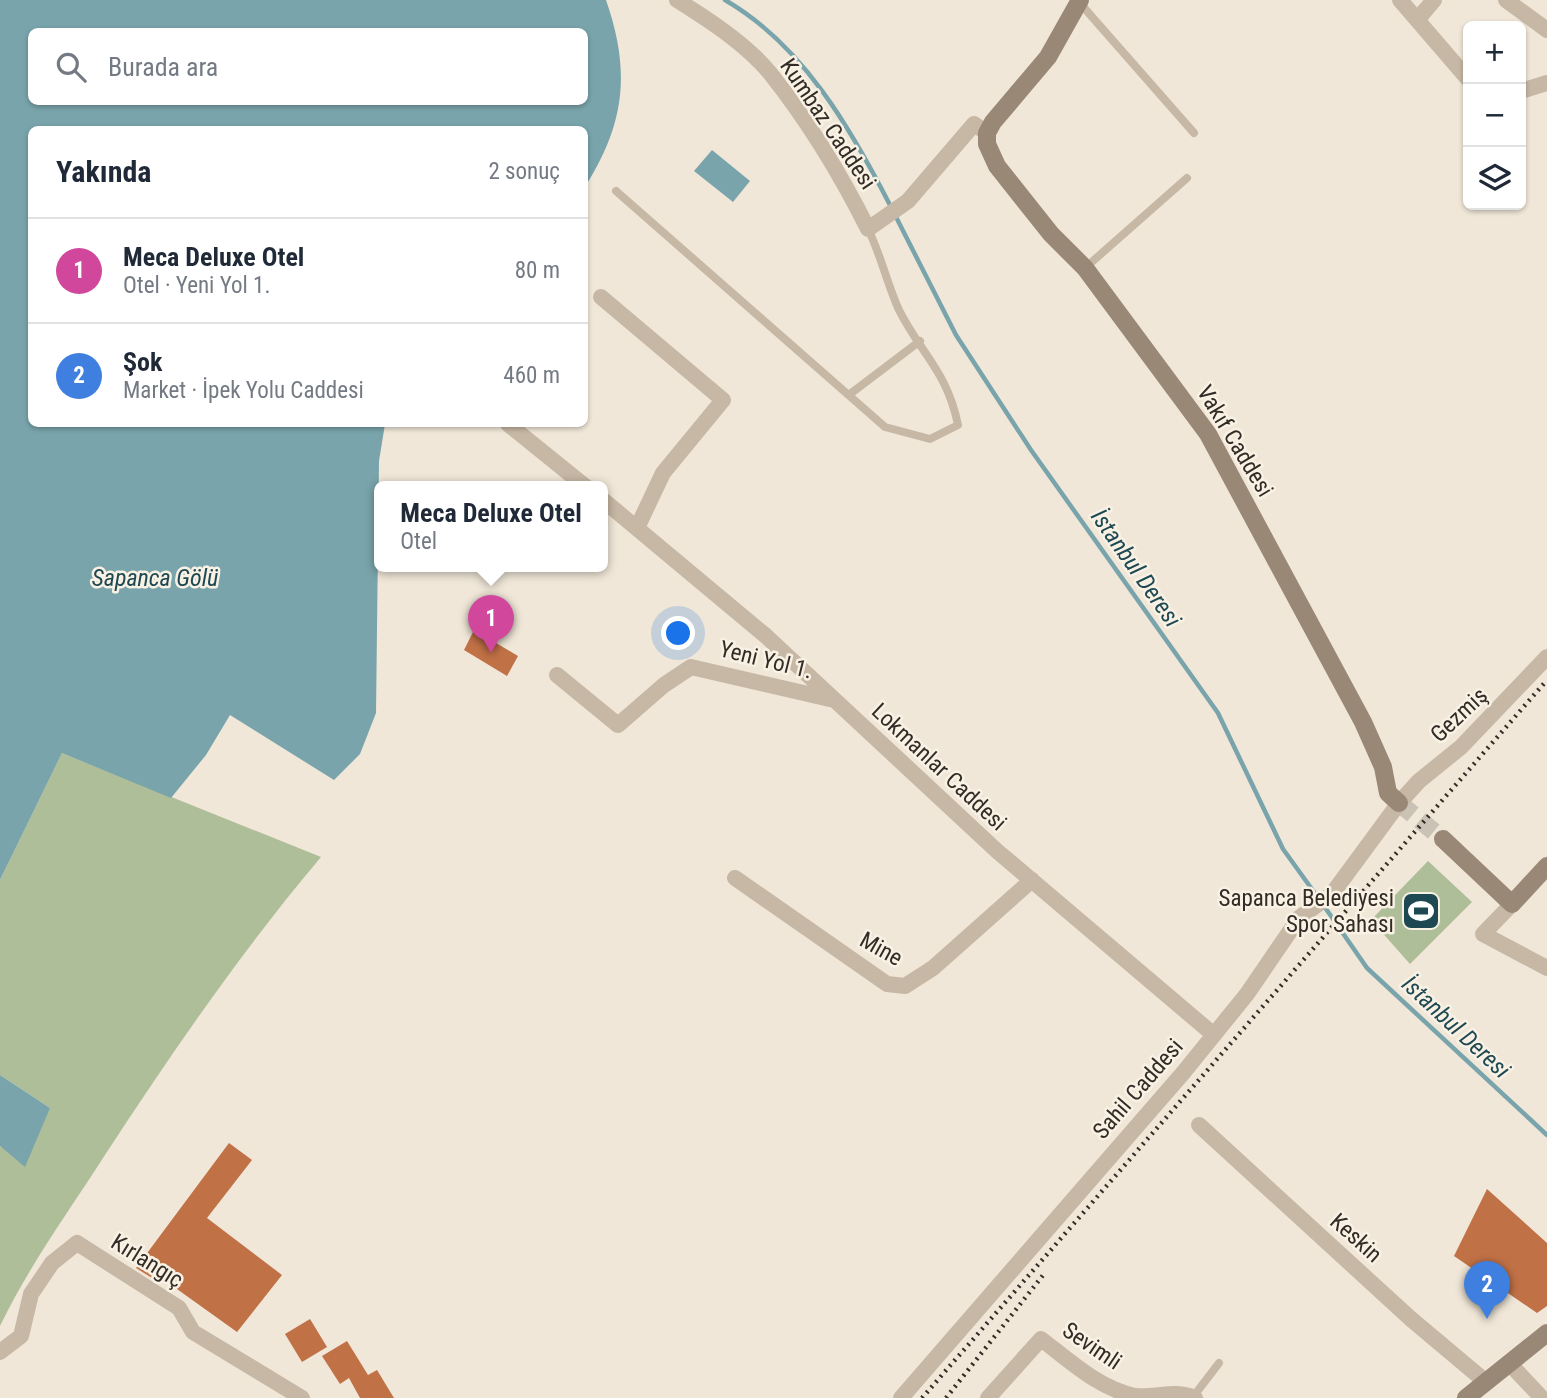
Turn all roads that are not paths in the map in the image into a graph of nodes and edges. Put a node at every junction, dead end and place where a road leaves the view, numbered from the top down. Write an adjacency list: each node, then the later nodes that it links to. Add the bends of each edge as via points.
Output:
1 (677, 0): 15 (street, Kumbaz Caddesi, via 713,23 769,72 843,179)
2 (1400, 0): 6 (street)
3 (1434, 0): 6 (street)
4 (1506, 0): 7 (street)
5 (1079, 1): 11 (street, via 1048,57); 12 (lane)
6 (1417, 20): 8 (street)
7 (1547, 30)
8 (1463, 73)
9 (1547, 83): 10 (street)
10 (1526, 89)
11 (987, 133): 15 (street, via 974,124 908,201); 16 (street, Vakıf Caddesi, via 997,166 1051,234)
12 (1194, 133)
13 (1187, 178): 16 (lane)
14 (616, 191): 19 (lane)
15 (868, 229): 18 (lane, via 900,310)
16 (1085, 268): 27 (street, Vakıf Caddesi, via 1208,434 1363,722 1388,793)
17 (601, 297): 23 (street, via 723,400 663,473)
18 (920, 341): 19 (lane); 19 (lane, via 953,398 958,425 930,439 886,427)
19 (850, 394)
20 (512, 427): 21 (street)
21 (579, 481)
22 (608, 504): 23 (street, Lokmanlar Caddesi)
23 (637, 528): 26 (street, Lokmanlar Caddesi)
24 (1547, 657): 27 (street, Gezmiş)
25 (557, 675): 26 (street, Yeni Yol 1., via 618,725 691,667)
26 (834, 700): 31 (street, Lokmanlar Caddesi)
27 (1399, 803): 34 (street, Sahil Caddesi, via 1332,894 1299,918)
28 (1443, 839): 32 (street)
29 (1547, 866): 32 (street)
30 (735, 878): 31 (street, Mine, via 887,984 905,986 933,968)
31 (1032, 880): 34 (street, Lokmanlar Caddesi)
32 (1512, 904): 33 (street, via 1483,934)
33 (1547, 968)
34 (1214, 1035): 43 (street, Sahil Caddesi)
35 (1199, 1125): 40 (street, Keskin)
36 (1547, 1333): 39 (street)
37 (0, 1352): 42 (street, Kırlangıç, via 21,1336 31,1294 52,1263 78,1243 179,1308 193,1332)
38 (1219, 1363): 41 (lane)
39 (1509, 1363): 40 (street); 46 (street)
40 (1486, 1382): 45 (street)
41 (1194, 1397): 44 (street, Sevimli, via 1178,1393 1138,1397 1102,1385 1041,1339)
42 (302, 1398)
43 (901, 1398)
44 (988, 1398)
45 (1466, 1398)
46 (1542, 1398)

